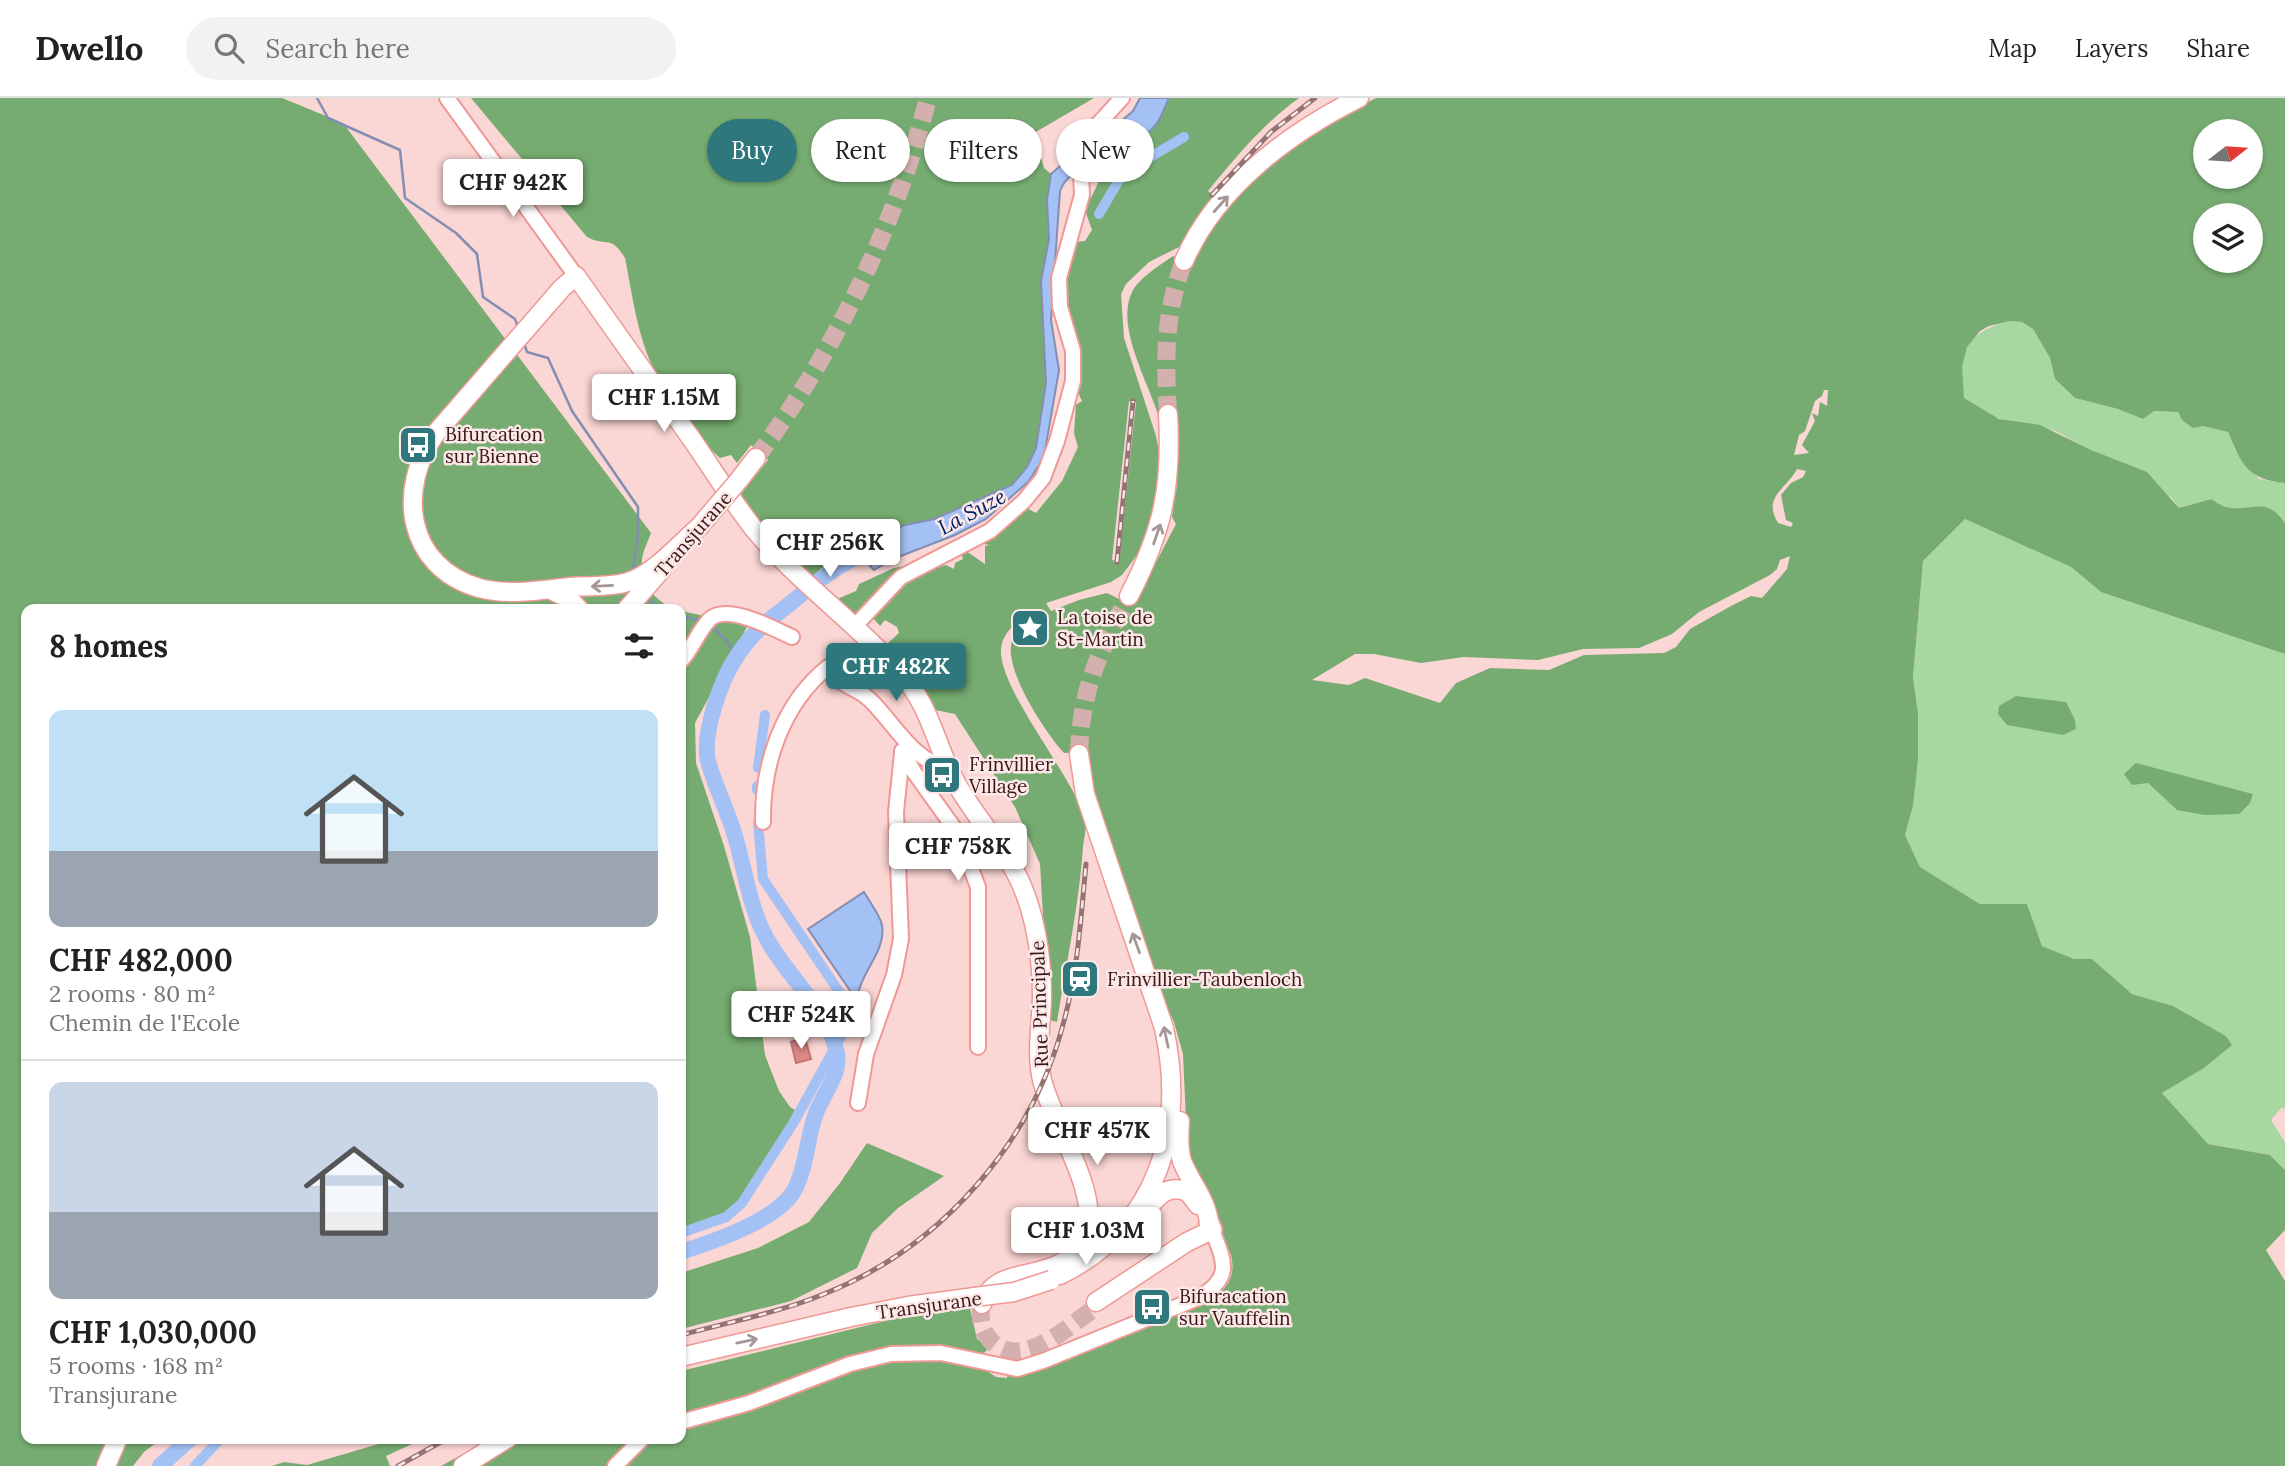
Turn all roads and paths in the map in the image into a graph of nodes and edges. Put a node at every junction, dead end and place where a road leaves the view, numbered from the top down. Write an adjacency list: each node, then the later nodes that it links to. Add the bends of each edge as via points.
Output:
1 (447, 98): 5 (street)
2 (1122, 98): 13 (street, via 1080,151 1080,204 1059,278 1060,307 1073,351 1073,381 1043,478 990,531 901,577)
3 (1359, 98): 4 (main road, one-way to 3, via 1211,216 1248,173 1309,126)
4 (1184, 261)
5 (576, 276): 9 (main road, via 466,398 424,452 414,477 411,505 428,553 451,575 495,591); 13 (main road, Rue Principale, via 751,525)
6 (1168, 414): 10 (main road, one-way to 6, via 1164,510)
7 (755, 460): 8 (main road, Transjurane, bridge)
8 (699, 527): 9 (main road, one-way to 9, via 631,581); 12 (main road, Transjurane)
9 (551, 590): 11 (main road)
10 (1129, 596)
11 (574, 604)
12 (631, 604)
13 (850, 624): 19 (main road, Rue Principale, via 914,690 931,719)
14 (792, 637): 15 (street, via 756,620 717,615)
15 (686, 654)
16 (901, 735): 17 (street); 19 (street, via 930,761); 20 (street, via 869,698 840,684 828,667 800,693 778,736 763,791)
17 (902, 753): 21 (street, via 957,832 978,887); 23 (street, via 896,811 901,939 894,975 866,1054)
18 (1079, 754): 22 (main road, one-way to 18, via 1158,1007 1085,794)
19 (948, 766): 27 (main road, Rue Principale, via 1009,858 1033,916 1041,971 1041,1070 1048,1100 1085,1189 1089,1213 1077,1249 1059,1265 1019,1277)
20 (763, 822)
21 (978, 1047)
22 (1172, 1067): 24 (main road, via 1172,1113); 25 (main road, via 1181,1093 1180,1153)
23 (858, 1103)
24 (1160, 1185): 25 (main road, via 1188,1192); 27 (main road, Transjurane, bridge, via 1137,1221 1091,1256 1051,1280)
25 (1210, 1227): 26 (main road); 29 (street, via 1224,1263 1216,1287 1043,1361 1017,1369 927,1352 883,1356)
26 (1096, 1301)
27 (982, 1302): 28 (main road, Transjurane, one-way to 27, via 908,1306)
28 (686, 1356)
29 (686, 1421)
30 (115, 1444): 33 (main road)
31 (498, 1444): 34 (main road)
32 (637, 1444): 35 (street)
33 (106, 1466)
34 (463, 1466)
35 (615, 1466)

